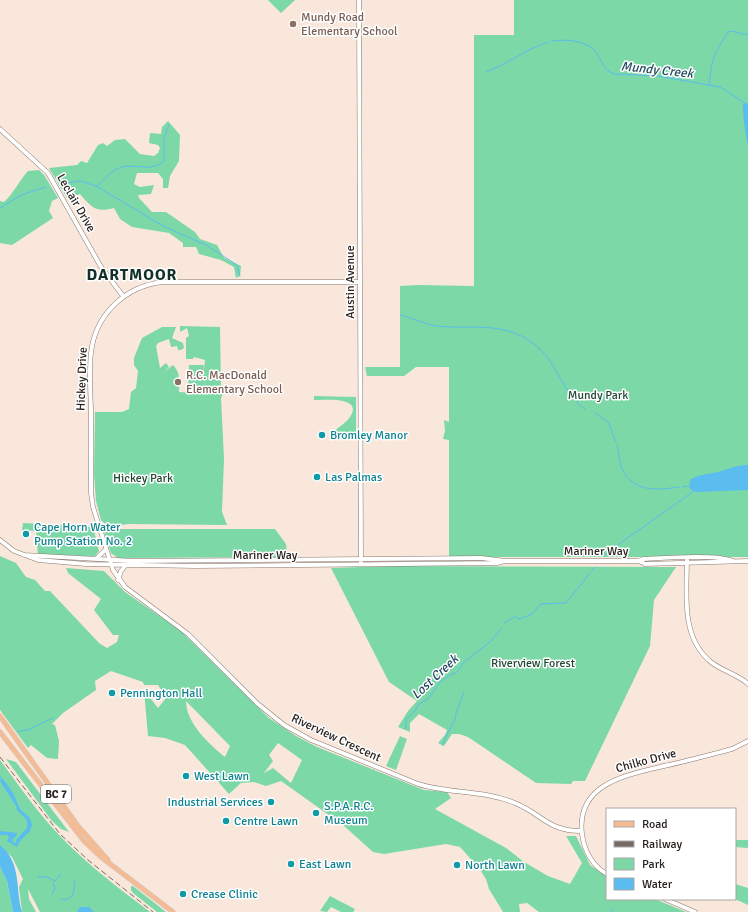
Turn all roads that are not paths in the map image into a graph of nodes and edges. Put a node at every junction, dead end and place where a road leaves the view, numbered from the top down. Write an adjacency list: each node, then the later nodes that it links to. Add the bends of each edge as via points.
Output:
1 (359, 0): 3 (main road, Austin Avenue)
2 (0, 129): 4 (main road, Leclair Drive, via 48,173 101,267)
3 (360, 282): 4 (main road, Hickey Drive, via 162,282 145,285); 6 (main road, Austin Avenue)
4 (123, 296): 7 (main road, Hickey Drive, via 102,320 90,355 92,499)
5 (0, 540): 8 (main road, Mariner Way, via 12,550)
6 (360, 548): 11 (main road); 12 (main road); 18 (main road, Austin Avenue)
7 (106, 549): 10 (main road); 13 (main road, Hickey Drive)
8 (24, 555): 10 (main road, Mariner Way); 20 (main road, Mariner Way, via 42,561)
9 (687, 558): 15 (main road, Mariner Way); 16 (main road, Mariner Way, via 727,558); 19 (main road)
10 (96, 559): 13 (main road, Mariner Way)
11 (352, 559): 13 (main road, Mariner Way); 18 (main road, Mariner Way)
12 (369, 559): 14 (main road, Mariner Way, via 481,558); 18 (main road, Mariner Way)
13 (109, 560): 20 (main road, Hickey Drive)
14 (506, 561): 15 (main road, Mariner Way); 18 (main road, Mariner Way)
15 (638, 561): 19 (main road, Mariner Way, via 645,564)
16 (733, 561): 17 (main road, Mariner Way); 19 (main road, Mariner Way)
17 (748, 561)
18 (361, 562): 21 (main road, Mariner Way)
19 (687, 563): 23 (main road, via 688,622 694,641 713,664)
20 (111, 565): 21 (main road, Mariner Way); 22 (main road, Riverview Crescent)
21 (126, 565): 22 (main road)
22 (118, 580): 27 (main road, Riverview Crescent, via 188,634 265,710 295,732 418,784 498,797 522,806 551,826)
23 (748, 684)
24 (0, 716): 28 (main road, BC 7, via 83,833)
25 (0, 732): 28 (main road, BC 7, via 76,832 101,857)
26 (748, 741): 27 (main road, Chilko Drive, via 732,749 611,781 590,801 583,817)
27 (581, 831): 29 (main road, Chilko Drive, via 587,853)
28 (117, 868): 31 (main road, BC 7)
29 (606, 873)
30 (667, 900): 32 (main road)
31 (173, 912)
32 (695, 912)

